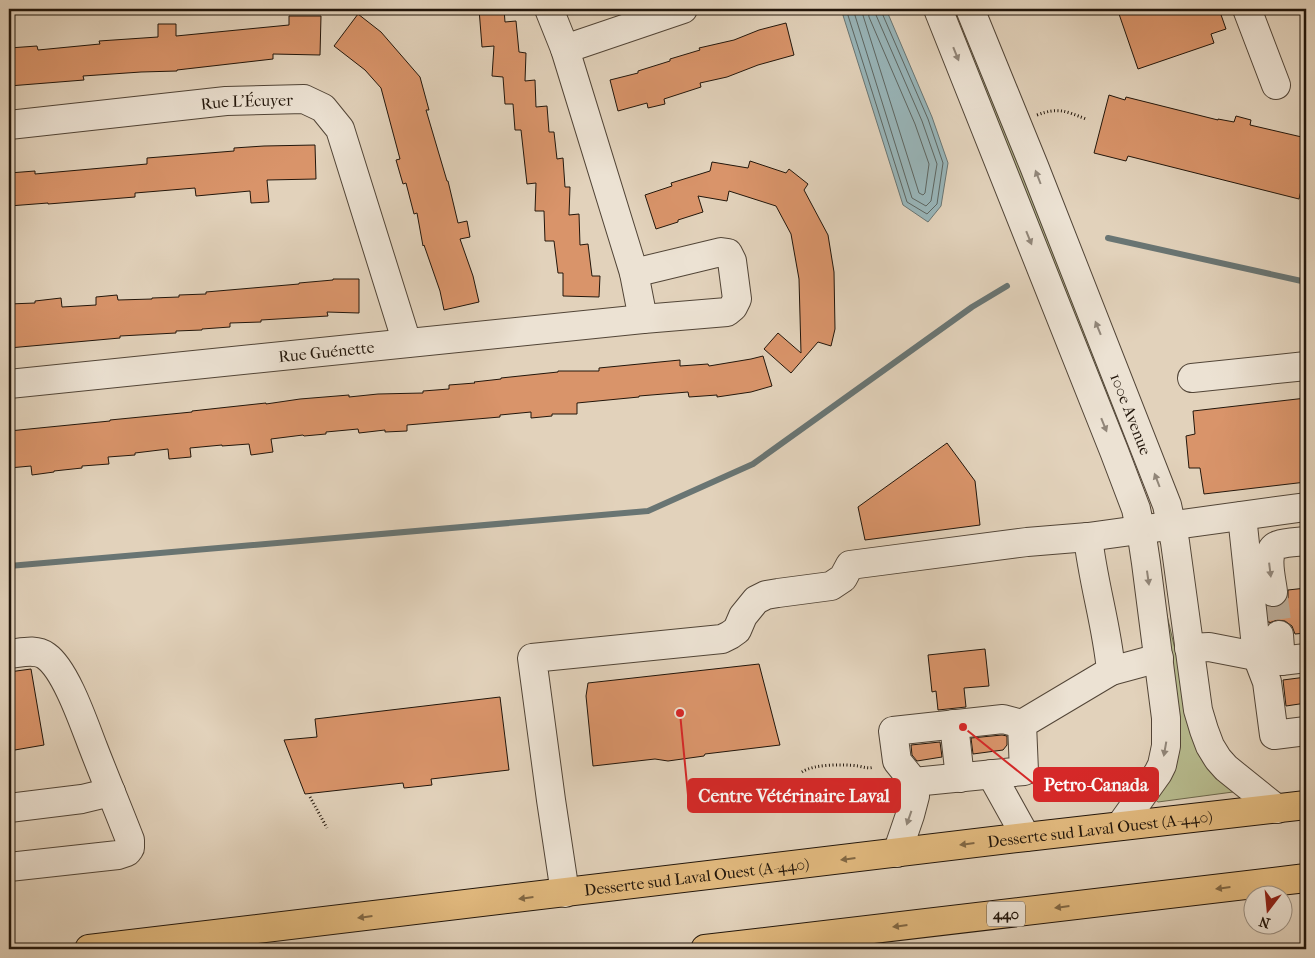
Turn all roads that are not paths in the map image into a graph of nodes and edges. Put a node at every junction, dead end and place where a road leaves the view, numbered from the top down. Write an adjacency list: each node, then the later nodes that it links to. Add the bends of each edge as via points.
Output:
1 (549, 9): 6 (street)
2 (683, 9): 6 (street)
3 (938, 9): 18 (street, 100e Avenue, one-way to 18, via 1114,451)
4 (970, 9): 17 (street, 100e Avenue, one-way to 4, via 1157,479)
5 (1247, 9): 7 (street)
6 (565, 48): 9 (street)
7 (1276, 85)
8 (9, 125): 11 (street, Rue L'Écuyer, via 226,101 304,99 323,108 340,129)
9 (634, 273): 10 (street); 10 (street, Rue Guénette, via 721,252 728,253 732,261 737,299 727,312)
10 (643, 319): 11 (street, Rue Guénette)
11 (407, 343): 14 (street, Rue Guénette)
12 (1306, 366): 13 (street)
13 (1192, 378)
14 (9, 384)
15 (1306, 507): 16 (street)
16 (1242, 516): 17 (street); 23 (street)
17 (1172, 526): 18 (street); 22 (street, 100e Avenue)
18 (1141, 530): 19 (street); 25 (street, 100e Avenue, one-way to 25)
19 (1088, 537): 26 (street); 42 (street, via 850,565 843,578 831,586 778,593 756,600 737,630 722,639 532,658)
20 (1306, 541): 21 (street, one-way to 21, via 1278,545 1272,549 1269,557)
21 (1273, 592)
22 (1189, 648): 23 (street); 36 (street, 100e Avenue, via 1198,710 1210,746 1226,768)
23 (1281, 652): 29 (street, via 1267,682 1274,735)
24 (9, 654): 33 (street, via 36,652 46,656 56,667 76,706)
25 (1159, 658): 26 (street); 37 (street, 100e Avenue, one-way to 37, via 1167,726 1164,756 1158,773)
26 (1111, 671): 28 (street)
27 (954, 724): 28 (street, via 1003,719); 31 (street); 32 (street, via 893,731 897,761)
28 (1022, 724): 30 (street, via 1024,771)
29 (1306, 732)
30 (991, 774): 31 (street); 38 (street)
31 (960, 778): 32 (street)
32 (914, 782): 39 (street, one-way to 39, via 914,803)
33 (111, 792): 35 (street); 40 (street, via 130,840 127,852)
34 (1306, 805): 36 (main road, Desserte sud Laval Ouest (A-440))
35 (9, 808)
36 (1277, 809): 37 (main road, Desserte sud Laval Ouest (A-440))
37 (1120, 826): 38 (main road, Desserte sud Laval Ouest (A-440))
38 (1026, 838): 39 (main road, Desserte sud Laval Ouest (A-440), one-way to 39)
39 (897, 853): 42 (main road, Desserte sud Laval Ouest (A-440), one-way to 42)
40 (9, 867)
41 (1306, 878): 44 (main road, 440, one-way to 44)
42 (565, 893): 43 (main road, Desserte sud Laval Ouest (A-440), one-way to 43)
43 (89, 949)
44 (705, 949)

